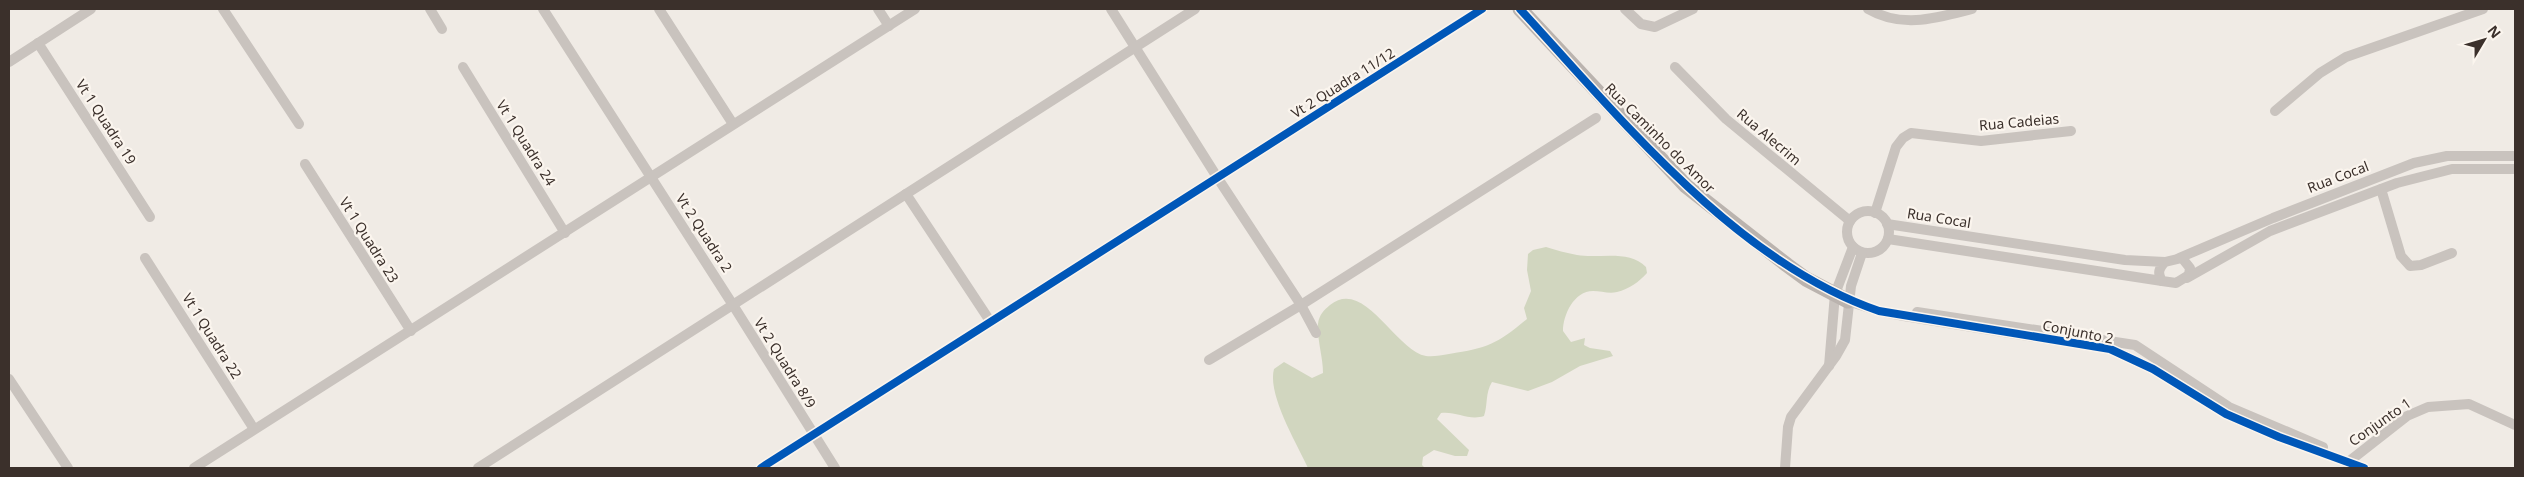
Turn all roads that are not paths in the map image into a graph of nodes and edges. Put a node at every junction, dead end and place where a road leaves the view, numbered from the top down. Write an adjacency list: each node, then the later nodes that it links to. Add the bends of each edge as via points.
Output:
1 (92, 9): 19 (street)
2 (224, 9): 26 (street)
3 (430, 9): 18 (street)
4 (543, 9): 32 (street, Vt 2 Quadra 2)
5 (659, 9): 27 (street)
6 (878, 9): 17 (street)
7 (915, 9): 17 (street)
8 (1111, 9): 20 (street)
9 (1195, 9): 20 (street)
10 (1482, 9): 33 (street, Vt 2 Quadra 11/12)
11 (1520, 9): 50 (street, Rua Caminho do Amor, via 1686,186 1786,265)
12 (1625, 9): 13 (street, via 1641,24 1655,28)
13 (1693, 9)
14 (1868, 9): 15 (street, via 1905,21)
15 (1972, 9)
16 (2483, 9): 24 (street, via 2346,57 2320,73)
17 (889, 26): 27 (street)
18 (442, 29)
19 (38, 43): 21 (street); 37 (street, Vt 1 Quadra 19)
20 (1135, 47): 33 (street); 35 (street)
21 (9, 62)
22 (463, 67): 40 (street, Vt 1 Quadra 24)
23 (1675, 67): 38 (street, Rua Alecrim, via 1733,125)
24 (2275, 111)
25 (1596, 118): 52 (street)
26 (299, 124)
27 (732, 124): 32 (street)
28 (2071, 131): 36 (street, Rua Cadeias, via 1981,141 1911,133 1896,147)
29 (2515, 156): 46 (street, Rua Cocal, via 2447,156 2414,162)
30 (305, 164): 55 (street, Vt 1 Quadra 23)
31 (2515, 169): 34 (street, Rua Cocal, via 2452,169)
32 (651, 177): 40 (street); 51 (street, Vt 2 Quadra 2)
33 (1217, 177): 52 (street); 54 (street, Vt 2 Quadra 11/12)
34 (2381, 189): 44 (street, via 2401,256 2410,266); 48 (street, Rua Cocal, via 2270,231)
35 (906, 194): 51 (street); 54 (street)
36 (1875, 213): 38 (street, via 1865,212); 39 (street)
37 (150, 217)
38 (1850, 221): 42 (street, via 1848,239)
39 (1887, 224): 41 (street); 47 (street, Rua Cocal, via 2125,260)
40 (565, 233): 55 (street)
41 (1888, 239): 43 (street, via 1880,250); 49 (street, Rua Cocal)
42 (1853, 247): 43 (street); 50 (street)
43 (1862, 253): 50 (street)
44 (2452, 253)
45 (146, 258): 61 (street, Vt 1 Quadra 22)
46 (2179, 258): 47 (street); 48 (street, via 2190,268)
47 (2165, 262): 49 (street, via 2160,267)
48 (2187, 278): 49 (street, via 2173,284)
49 (2162, 281)
50 (1841, 297): 53 (street, Rua Caminho do Amor); 58 (street, via 1835,314); 58 (street, via 1846,334)
51 (733, 305): 62 (street, Vt 2 Quadra 8/9); 66 (street)
52 (1301, 305): 56 (street); 57 (street)
53 (1874, 310): 63 (street, Conjunto 2, via 1940,323 2031,332 2144,349 2228,410)
54 (990, 320): 62 (street, Vt 2 Quadra 11/12)
55 (411, 331): 61 (street)
56 (1316, 333)
57 (1209, 360)
58 (1828, 364): 69 (street, via 1791,417)
59 (9, 379): 64 (street)
60 (2515, 425): 63 (street, Conjunto 1, via 2469,404 2428,407 2407,416)
61 (254, 429): 65 (street)
62 (813, 435): 67 (street, Vt 2 Quadra 11/12); 68 (street, Vt 2 Quadra 8/9)
63 (2349, 461): 70 (street, Conjunto 2); 71 (street, Conjunto 2)
64 (68, 468)
65 (194, 468)
66 (478, 468)
67 (761, 468)
68 (835, 468)
69 (1785, 468)
70 (2364, 468)
71 (2369, 468)

